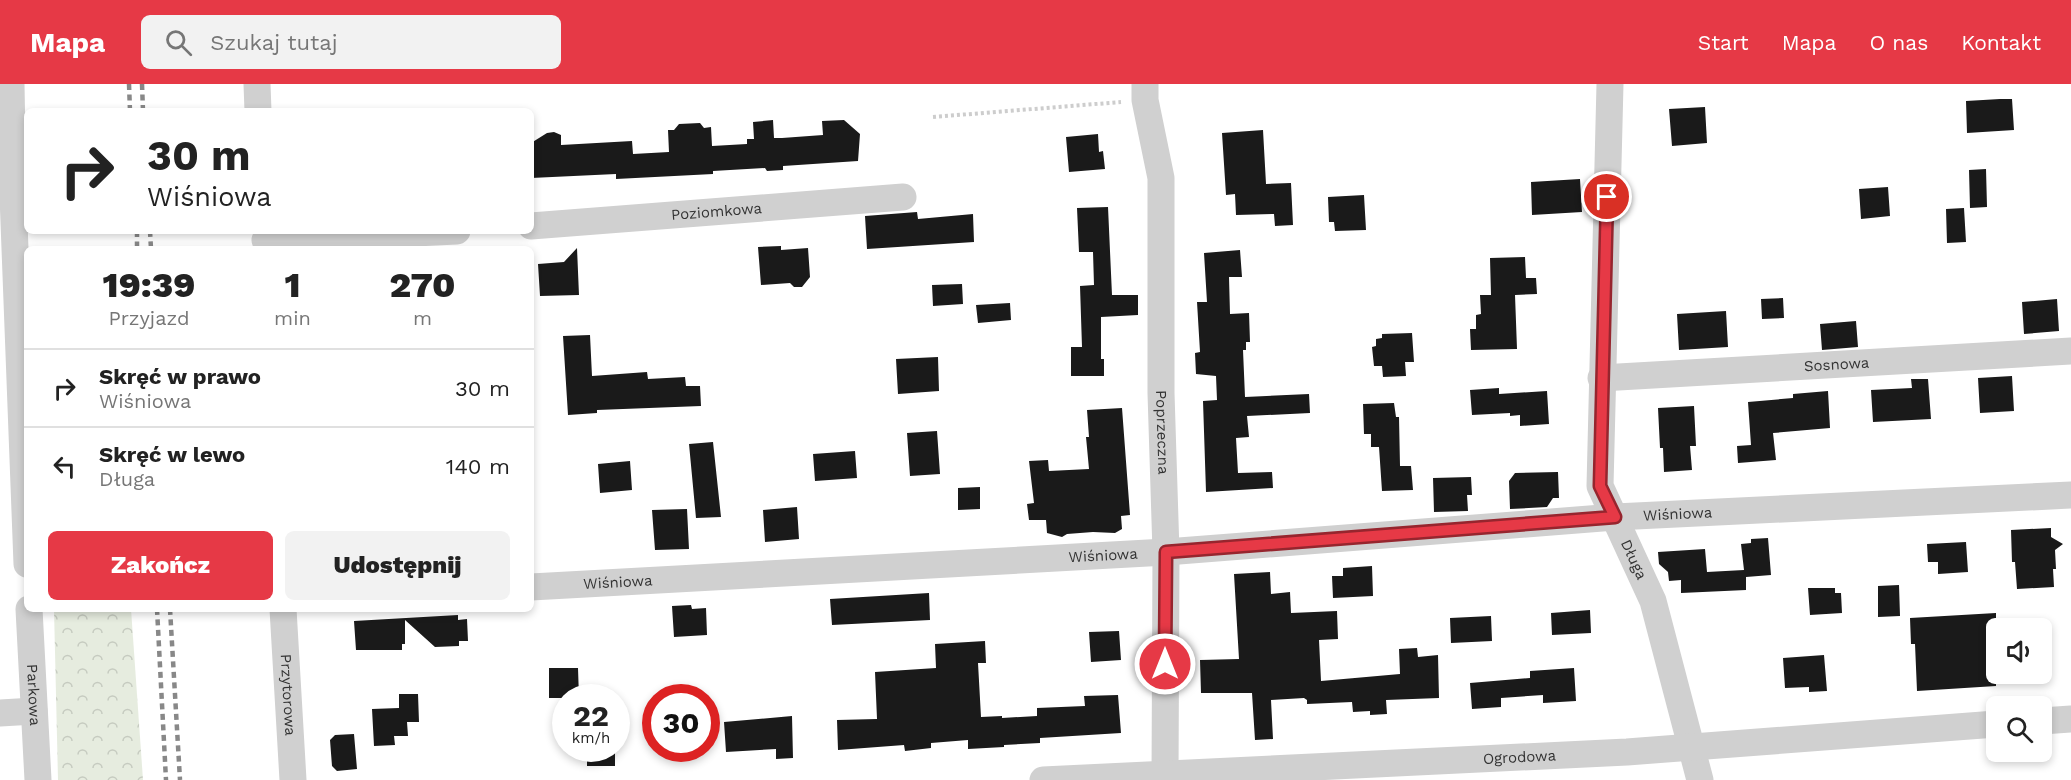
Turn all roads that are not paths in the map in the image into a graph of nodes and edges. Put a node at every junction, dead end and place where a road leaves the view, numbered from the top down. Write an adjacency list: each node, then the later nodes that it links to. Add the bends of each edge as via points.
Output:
1 (11, 84): 12 (street)
2 (257, 84): 5 (street)
3 (1610, 84): 11 (street, Długa)
4 (1145, 92): 16 (street, Poprzeczna, via 1161,178)
5 (258, 108)
6 (903, 197): 7 (street, Poziomkowa)
7 (534, 226)
8 (393, 234): 9 (street)
9 (265, 240)
10 (2071, 351): 11 (street, Sosnowa)
11 (1601, 378): 14 (street, Długa, via 1600,486)
12 (11, 477): 15 (street)
13 (2071, 495): 14 (street, Wiśniowa)
14 (1615, 517): 16 (street, Wiśniowa); 25 (street, Długa, via 1653,601)
15 (24, 548)
16 (1166, 552): 17 (street, Wiśniowa); 26 (street, Poprzeczna)
17 (534, 586)
18 (29, 612): 20 (street, Parkowa)
19 (283, 612): 28 (street, Przytorowa)
20 (34, 711): 21 (street); 27 (street, Parkowa)
21 (0, 713)
22 (2071, 719): 23 (street)
23 (2052, 720)
24 (1986, 725): 25 (street, Ogrodowa)
25 (1690, 746): 26 (street, Ogrodowa); 30 (street, Długa)
26 (1165, 778): 29 (street, Ogrodowa)
27 (38, 780)
28 (293, 780)
29 (1043, 780)
30 (1700, 780)

